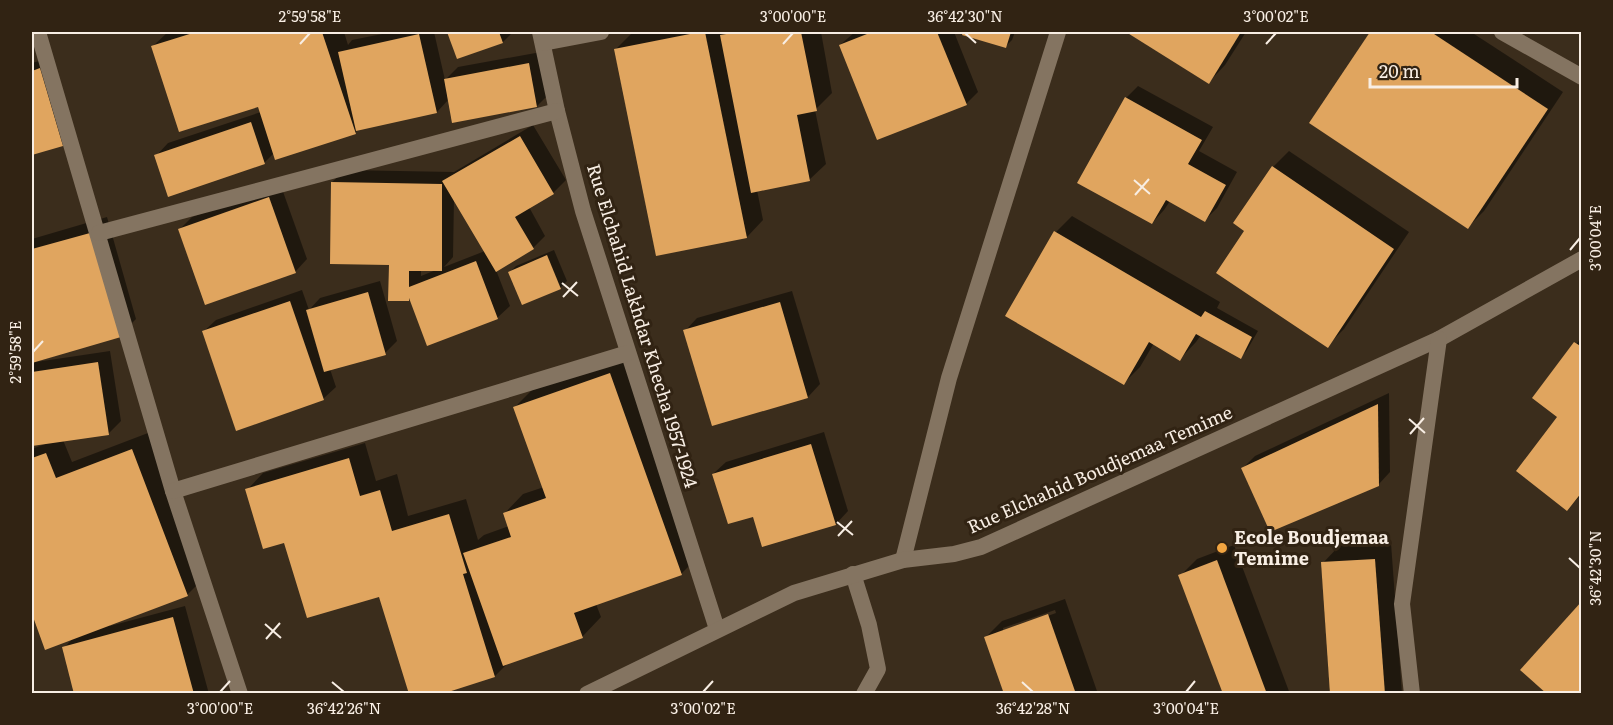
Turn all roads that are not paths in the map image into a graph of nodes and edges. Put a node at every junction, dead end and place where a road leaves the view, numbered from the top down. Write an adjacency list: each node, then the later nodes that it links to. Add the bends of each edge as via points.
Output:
1 (38, 32): 8 (street)
2 (601, 32): 5 (street)
3 (1058, 32): 13 (street, via 949,378)
4 (1502, 32): 6 (street)
5 (541, 37): 7 (street, Rue Elchahid Lakhdar Khecha 1957-1924)
6 (1581, 77)
7 (557, 111): 8 (street); 11 (street, Rue Elchahid Lakhdar Khecha 1957-1924, via 583,211)
8 (99, 233): 12 (street)
9 (1581, 259): 10 (street, Rue Elchahid Boudjemaa Temime)
10 (1439, 339): 13 (street, Rue Elchahid Boudjemaa Temime, via 981,547); 19 (street, via 1402,604)
11 (628, 353): 12 (street); 15 (street, Rue Elchahid Lakhdar Khecha 1957-1924)
12 (173, 491): 16 (street)
13 (903, 560): 14 (street, Rue Elchahid Boudjemaa Temime)
14 (853, 574): 15 (street, Rue Elchahid Boudjemaa Temime, via 794,593); 18 (street, via 878,669)
15 (717, 629): 17 (street, Rue Elchahid Boudjemaa Temime)
16 (240, 693)
17 (587, 693)
18 (864, 693)
19 (1412, 693)

